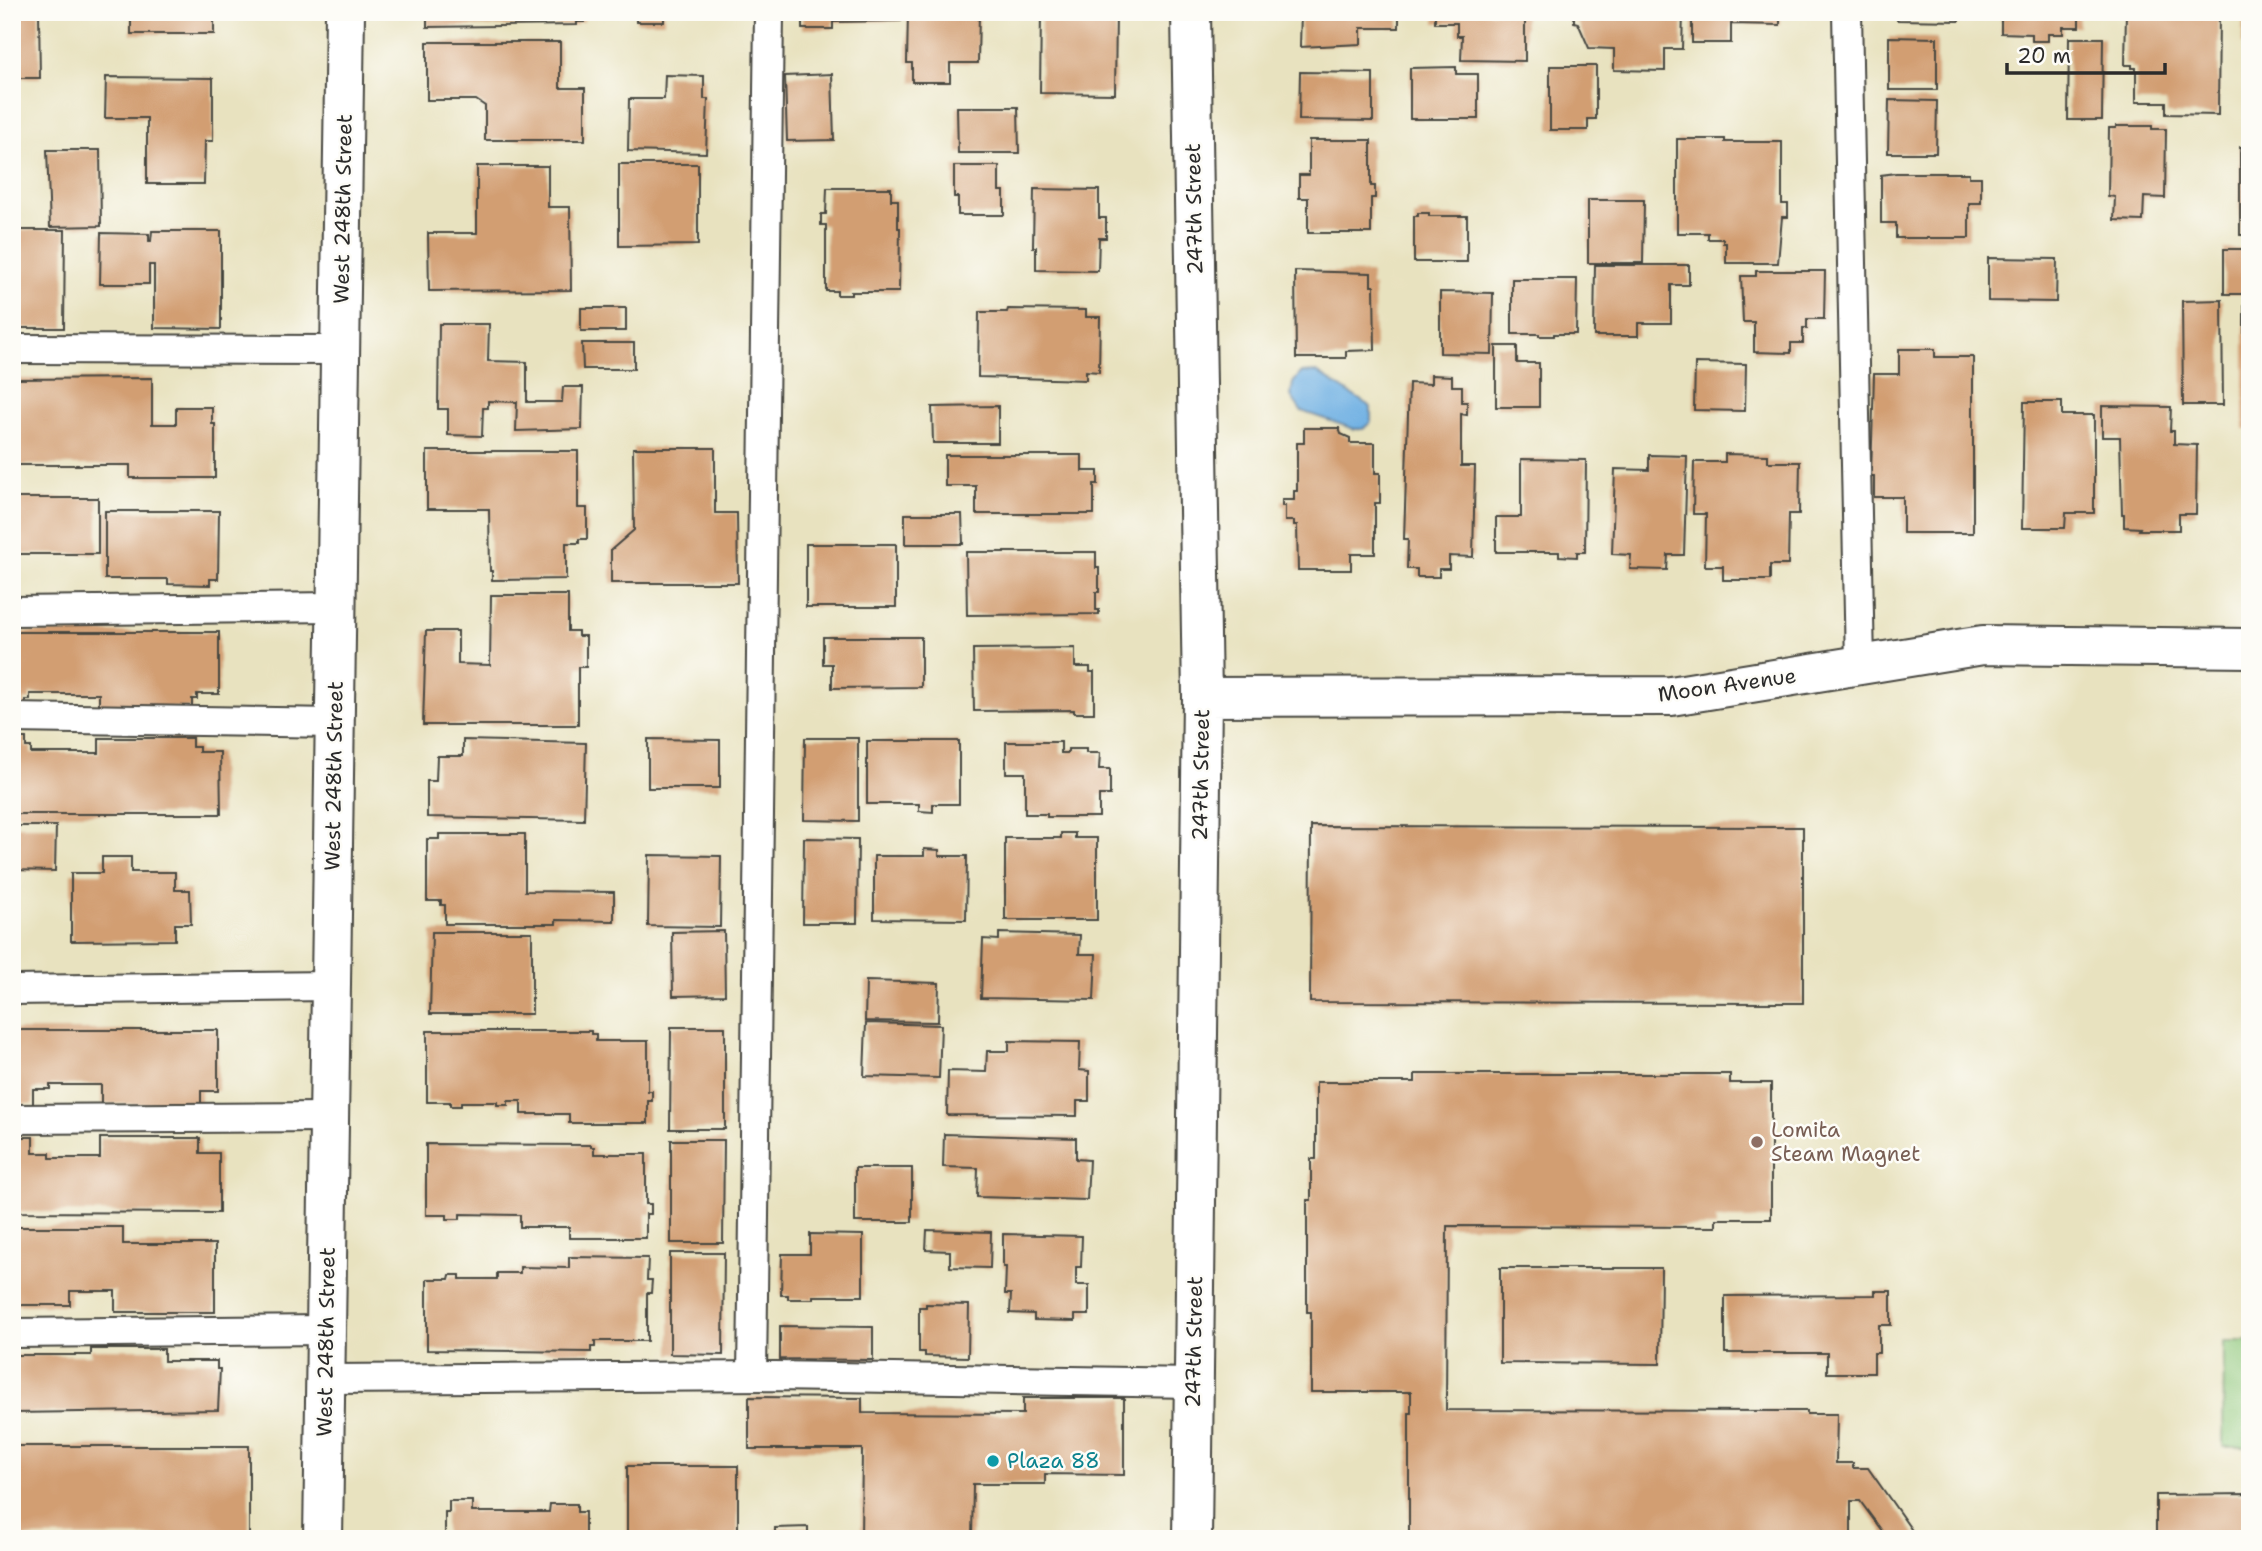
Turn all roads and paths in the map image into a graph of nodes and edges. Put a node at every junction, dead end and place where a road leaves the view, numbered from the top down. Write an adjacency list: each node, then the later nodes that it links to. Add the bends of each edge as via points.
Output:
1 (345, 12): 6 (street, West 248th Street)
2 (769, 12): 20 (lane)
3 (1191, 12): 11 (street, 247th Street)
4 (1847, 12): 10 (lane)
5 (12, 349): 6 (lane)
6 (341, 350): 7 (street, West 248th Street)
7 (336, 607): 8 (lane); 13 (street, West 248th Street)
8 (12, 611)
9 (2250, 648): 10 (street, Moon Avenue, via 1983,645)
10 (1860, 665): 11 (street, Moon Avenue, via 1671,696)
11 (1202, 697): 22 (street, 247th Street)
12 (12, 718): 13 (lane)
13 (335, 723): 14 (street, West 248th Street)
14 (331, 986): 15 (lane); 16 (street, West 248th Street)
15 (12, 990)
16 (329, 1117): 17 (lane); 18 (street, West 248th Street)
17 (12, 1119)
18 (326, 1330): 19 (lane); 21 (street, West 248th Street)
19 (12, 1333)
20 (752, 1376): 21 (lane); 22 (lane)
21 (326, 1379): 23 (street, West 248th Street)
22 (1194, 1383): 24 (street, 247th Street)
23 (323, 1539)
24 (1192, 1539)

